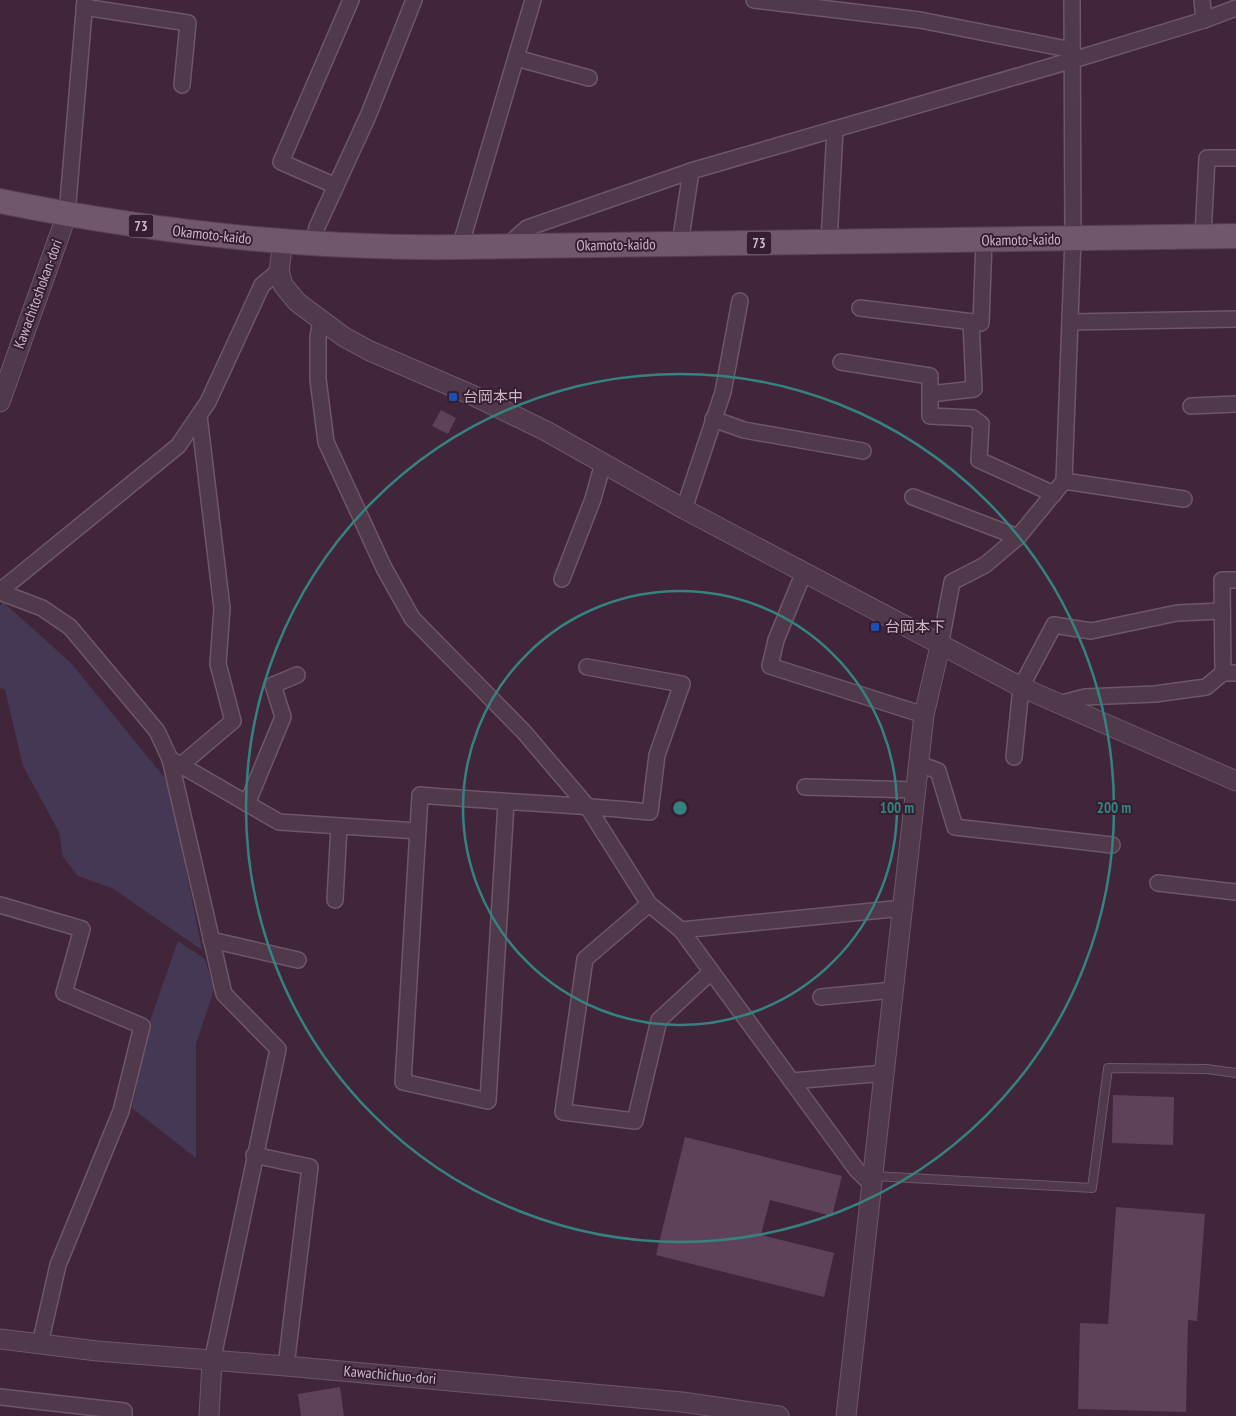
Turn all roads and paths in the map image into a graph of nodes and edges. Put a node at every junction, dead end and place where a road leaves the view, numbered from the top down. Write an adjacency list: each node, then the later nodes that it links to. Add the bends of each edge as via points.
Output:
1 (351, 0): 17 (street, via 282,162)
2 (414, 0): 17 (street)
3 (533, 0): 11 (street)
4 (754, 0): 10 (street, via 920,20)
5 (1072, 0): 10 (street)
6 (1202, 0): 9 (street)
7 (85, 4): 13 (street, via 188,23); 19 (street)
8 (1236, 8): 9 (street)
9 (1204, 20): 10 (street)
10 (1072, 55): 14 (street); 22 (street)
11 (516, 58): 12 (street); 28 (street)
12 (589, 78)
13 (182, 86)
14 (835, 129): 16 (street); 25 (street)
15 (1236, 158): 20 (street, via 1207,158)
16 (691, 171): 27 (street); 29 (street, via 527,228)
17 (336, 186): 26 (street, via 317,227)
18 (0, 201): 19 (main road, Okamoto-kaido / 73)
19 (67, 214): 24 (main road, Okamoto-kaido / 73); 39 (street, Kawachitoshokan-dori)
20 (1203, 236): 21 (main road, Okamoto-kaido / 73); 22 (main road, Okamoto-kaido / 73)
21 (1236, 236)
22 (1073, 239): 23 (main road, Okamoto-kaido / 73); 36 (street)
23 (984, 241): 25 (main road, Okamoto-kaido / 73); 35 (street, via 981,324)
24 (283, 242): 26 (main road, Okamoto-kaido / 73); 30 (street)
25 (829, 242): 27 (main road, Okamoto-kaido / 73)
26 (313, 244): 28 (main road, Okamoto-kaido / 73)
27 (680, 244): 29 (main road, Okamoto-kaido / 73)
28 (460, 247): 29 (main road, Okamoto-kaido / 73)
29 (506, 247)
30 (279, 271): 34 (street, via 282,285 289,294); 42 (street, via 262,285)
31 (740, 300): 43 (street, via 723,392)
32 (860, 308): 35 (street)
33 (1236, 319): 36 (street)
34 (321, 320): 45 (street, via 370,351 516,416); 72 (street, via 318,378 326,442 384,568 412,618 524,732)
35 (971, 322): 38 (street, via 974,390)
36 (1070, 322): 46 (street)
37 (841, 362): 38 (street, via 930,376)
38 (930, 394): 47 (street, via 930,416 973,418 981,424 979,460)
39 (0, 402)
40 (1236, 404): 41 (street)
41 (1191, 406)
42 (199, 416): 55 (street, via 178,446); 65 (street, via 222,608 218,664 233,721)
43 (713, 420): 44 (street, via 744,430); 50 (street)
44 (864, 451)
45 (603, 463): 50 (street); 53 (street, via 593,499)
46 (1064, 481): 47 (street); 49 (street)
47 (1054, 494): 51 (street)
48 (913, 497): 51 (street)
49 (1184, 499)
50 (684, 509): 52 (street)
51 (1018, 537): 57 (street, via 984,565 952,582)
52 (804, 572): 57 (street); 63 (street, via 776,640 770,666)
53 (562, 579)
54 (1236, 580): 56 (street, via 1222,580)
55 (0, 591): 65 (street, via 42,608 70,627 157,731)
56 (1222, 611): 59 (street); 61 (street, via 1177,613 1091,631 1054,625)
57 (940, 646): 61 (street); 63 (street)
58 (587, 667): 72 (street, via 682,684 657,755 650,812)
59 (1229, 673): 62 (street, via 1206,686 1155,694 1085,697)
60 (297, 675): 71 (street, via 273,685 283,717)
61 (1021, 687): 62 (street); 64 (street)
62 (1058, 704): 67 (street)
63 (924, 715): 66 (street)
64 (1014, 757)
65 (175, 762): 71 (street); 83 (street)
66 (919, 764): 69 (street); 75 (street, via 938,771 955,827)
67 (1236, 781)
68 (805, 787): 69 (street)
69 (916, 790): 81 (street)
70 (506, 803): 72 (street); 74 (street, via 420,795); 74 (street, via 488,1101 403,1082)
71 (247, 804): 73 (street, via 279,822)
72 (586, 806): 79 (street)
73 (339, 826): 74 (street); 78 (street)
74 (418, 831)
75 (1112, 845)
76 (1158, 883): 77 (street)
77 (1236, 892)
78 (335, 900)
79 (649, 904): 82 (street); 85 (street, via 585,959 563,1112 635,1121 659,1020)
80 (0, 905): 94 (street, via 82,929 64,993 142,1026 121,1111 58,1265)
81 (903, 908): 82 (street); 86 (street)
82 (680, 930): 85 (street)
83 (211, 940): 84 (street); 91 (street, via 224,994 278,1049)
84 (298, 960)
85 (711, 972): 90 (street)
86 (894, 990): 87 (street); 88 (street)
87 (821, 997)
88 (885, 1073): 90 (street); 92 (street)
89 (1236, 1073): 92 (lane, via 1207,1069 1108,1068 1092,1188)
90 (792, 1081): 92 (street, via 856,1169)
91 (254, 1156): 95 (street); 96 (street, via 310,1166)
92 (873, 1180): 101 (street)
93 (0, 1339): 94 (street, Kawachichuo-dori)
94 (40, 1344): 95 (street, Kawachichuo-dori)
95 (212, 1362): 96 (street, Kawachichuo-dori); 99 (street)
96 (286, 1366): 100 (street, Kawachichuo-dori, via 682,1402)
97 (0, 1397): 98 (street, via 124,1411)
98 (124, 1416)
99 (209, 1416)
100 (779, 1416)
101 (846, 1416)

